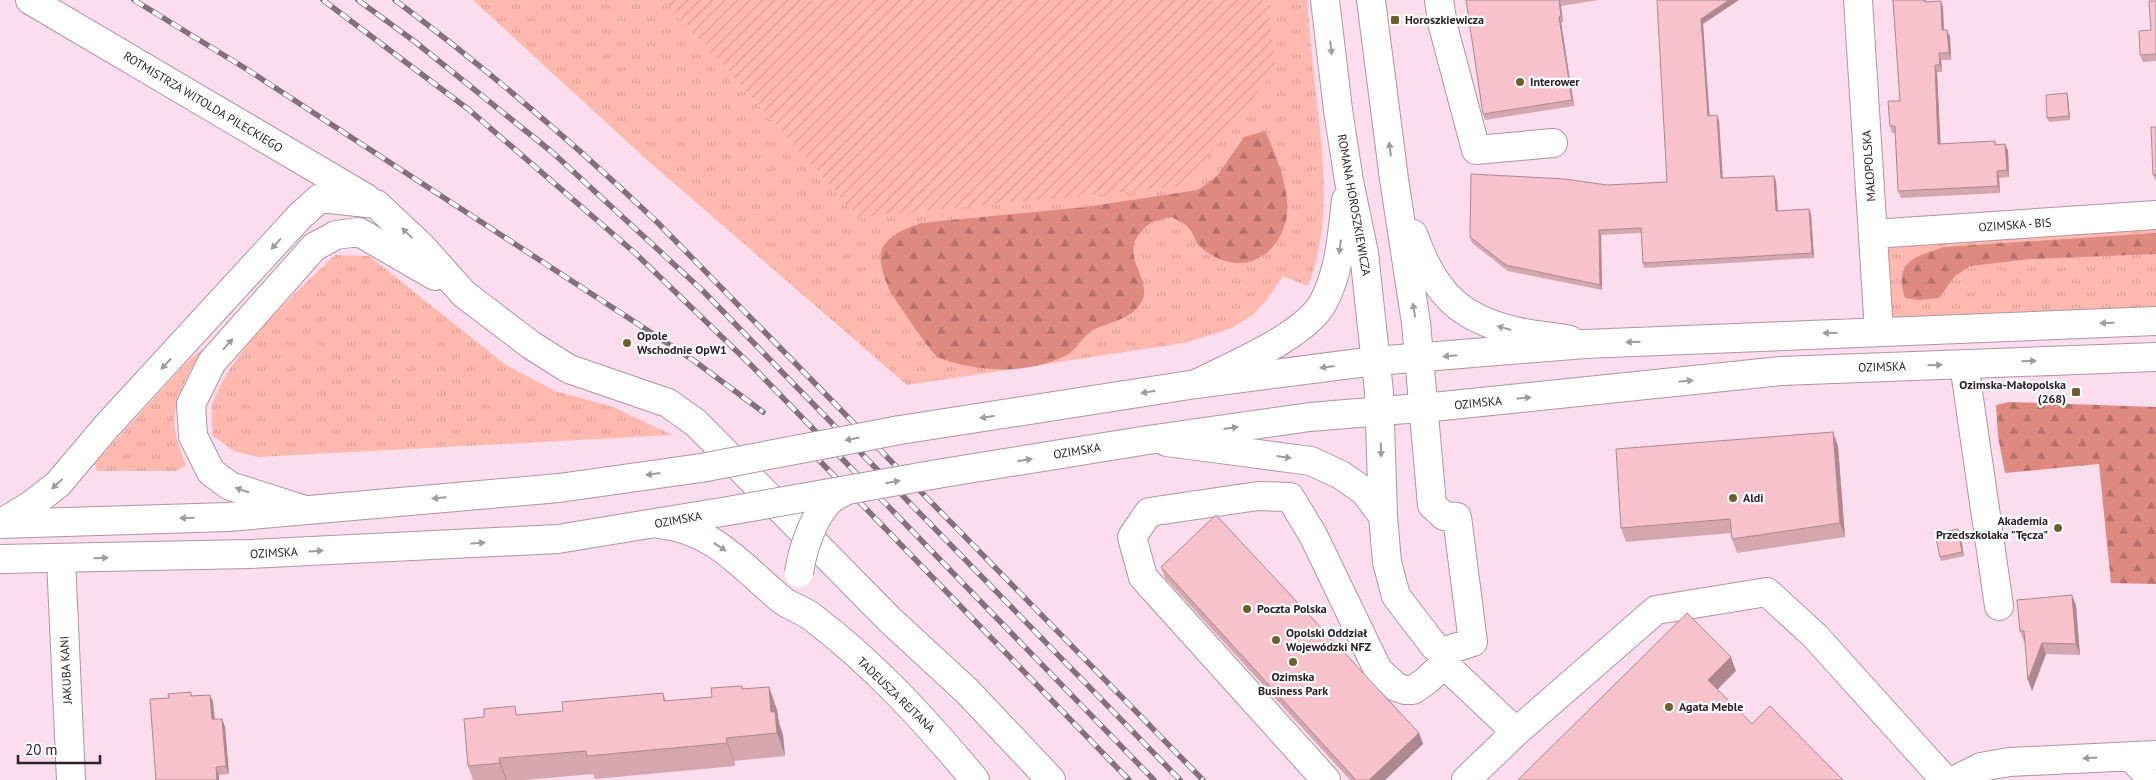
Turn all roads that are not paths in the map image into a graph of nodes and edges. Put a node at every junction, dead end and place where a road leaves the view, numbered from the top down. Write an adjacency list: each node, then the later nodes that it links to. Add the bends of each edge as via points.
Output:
1 (30, 0): 7 (street, ROTMISTRZA WITOLDA PILECKIEGO)
2 (1325, 0): 9 (street, ROMANA HOROSZKIEWICZA, one-way to 9)
3 (1371, 0): 8 (street, one-way to 3)
4 (1439, 0): 6 (street, via 1476,150)
5 (1858, 0): 14 (street, MAŁOPOLSKA)
6 (1553, 144)
7 (278, 147): 10 (street); 11 (street, ROTMISTRZA WITOLDA PILECKIEGO)
8 (1394, 179): 18 (street, one-way to 8, via 1499,327 1478,318 1445,295 1423,262); 20 (street, one-way to 8)
9 (1349, 181): 21 (street, ROMANA HOROSZKIEWICZA, via 1364,253); 23 (street, one-way to 23, via 1338,259 1324,302 1312,318 1291,334)
10 (320, 198): 11 (street); 13 (street); 30 (street, one-way to 30, via 107,426 58,484 31,506)
11 (376, 204): 15 (street, ROTMISTRZA WITOLDA PILECKIEGO, one-way to 11)
12 (2156, 215): 14 (street, OZIMSKA - BIS)
13 (359, 232): 15 (street); 29 (street, one-way to 13, via 230,486 211,472 193,436 191,404 212,362 314,247 336,235)
14 (1873, 234): 17 (street, MAŁOPOLSKA)
15 (464, 294): 42 (street, via 531,345 569,369 668,403 696,423 890,620 967,691)
16 (2156, 321): 17 (street, one-way to 17)
17 (1879, 331): 18 (street, one-way to 18)
18 (1586, 344): 20 (street, one-way to 20)
19 (2156, 357): 22 (street, OZIMSKA, one-way to 19)
20 (1420, 358): 21 (street); 24 (street)
21 (1375, 361): 23 (street, one-way to 23); 25 (street, ROMANA HOROSZKIEWICZA)
22 (1964, 364): 24 (street, OZIMSKA, one-way to 22, via 1781,371); 34 (street)
23 (1196, 384): 29 (street, one-way to 29, bridge, via 900,430 701,468 559,488)
24 (1423, 407): 25 (street, OZIMSKA); 36 (street, via 1432,505 1444,516 1457,517 1472,642)
25 (1380, 410): 26 (street, OZIMSKA, one-way to 25); 27 (street, ROMANA HOROSZKIEWICZA, one-way to 27)
26 (1148, 440): 27 (street, one-way to 27, via 1311,461); 28 (street, OZIMSKA, one-way to 26, bridge)
27 (1371, 489): 36 (street, via 1383,516 1387,562 1396,596)
28 (845, 491): 31 (street, OZIMSKA, bridge); 35 (street, bridge, via 824,507 803,556 799,573)
29 (306, 510): 30 (street, one-way to 30, via 228,517)
30 (0, 524)
31 (659, 524): 33 (street, OZIMSKA, one-way to 31, via 251,554 558,539); 35 (street, TADEUSZA REJTANA, one-way to 35, via 690,530 722,547 784,601)
32 (0, 559): 33 (street, OZIMSKA)
33 (61, 559): 40 (street, JAKUBA KANI)
34 (1999, 606)
35 (811, 616): 41 (street, TADEUSZA REJTANA, via 907,703)
36 (1444, 657): 37 (street); 43 (street, via 1426,681 1413,690 1396,687 1378,670 1313,535 1290,497 1258,496 1149,512 1132,538 1143,577)
37 (1516, 732): 44 (street); 45 (street, via 1656,610 1767,592 1815,636)
38 (2143, 755): 39 (street, one-way to 39); 47 (street)
39 (2034, 771): 46 (street, via 1981,767)
40 (71, 780)
41 (975, 780)
42 (1051, 780)
43 (1326, 780)
44 (1466, 780)
45 (1945, 780)
46 (1955, 780)
47 (2153, 780)

